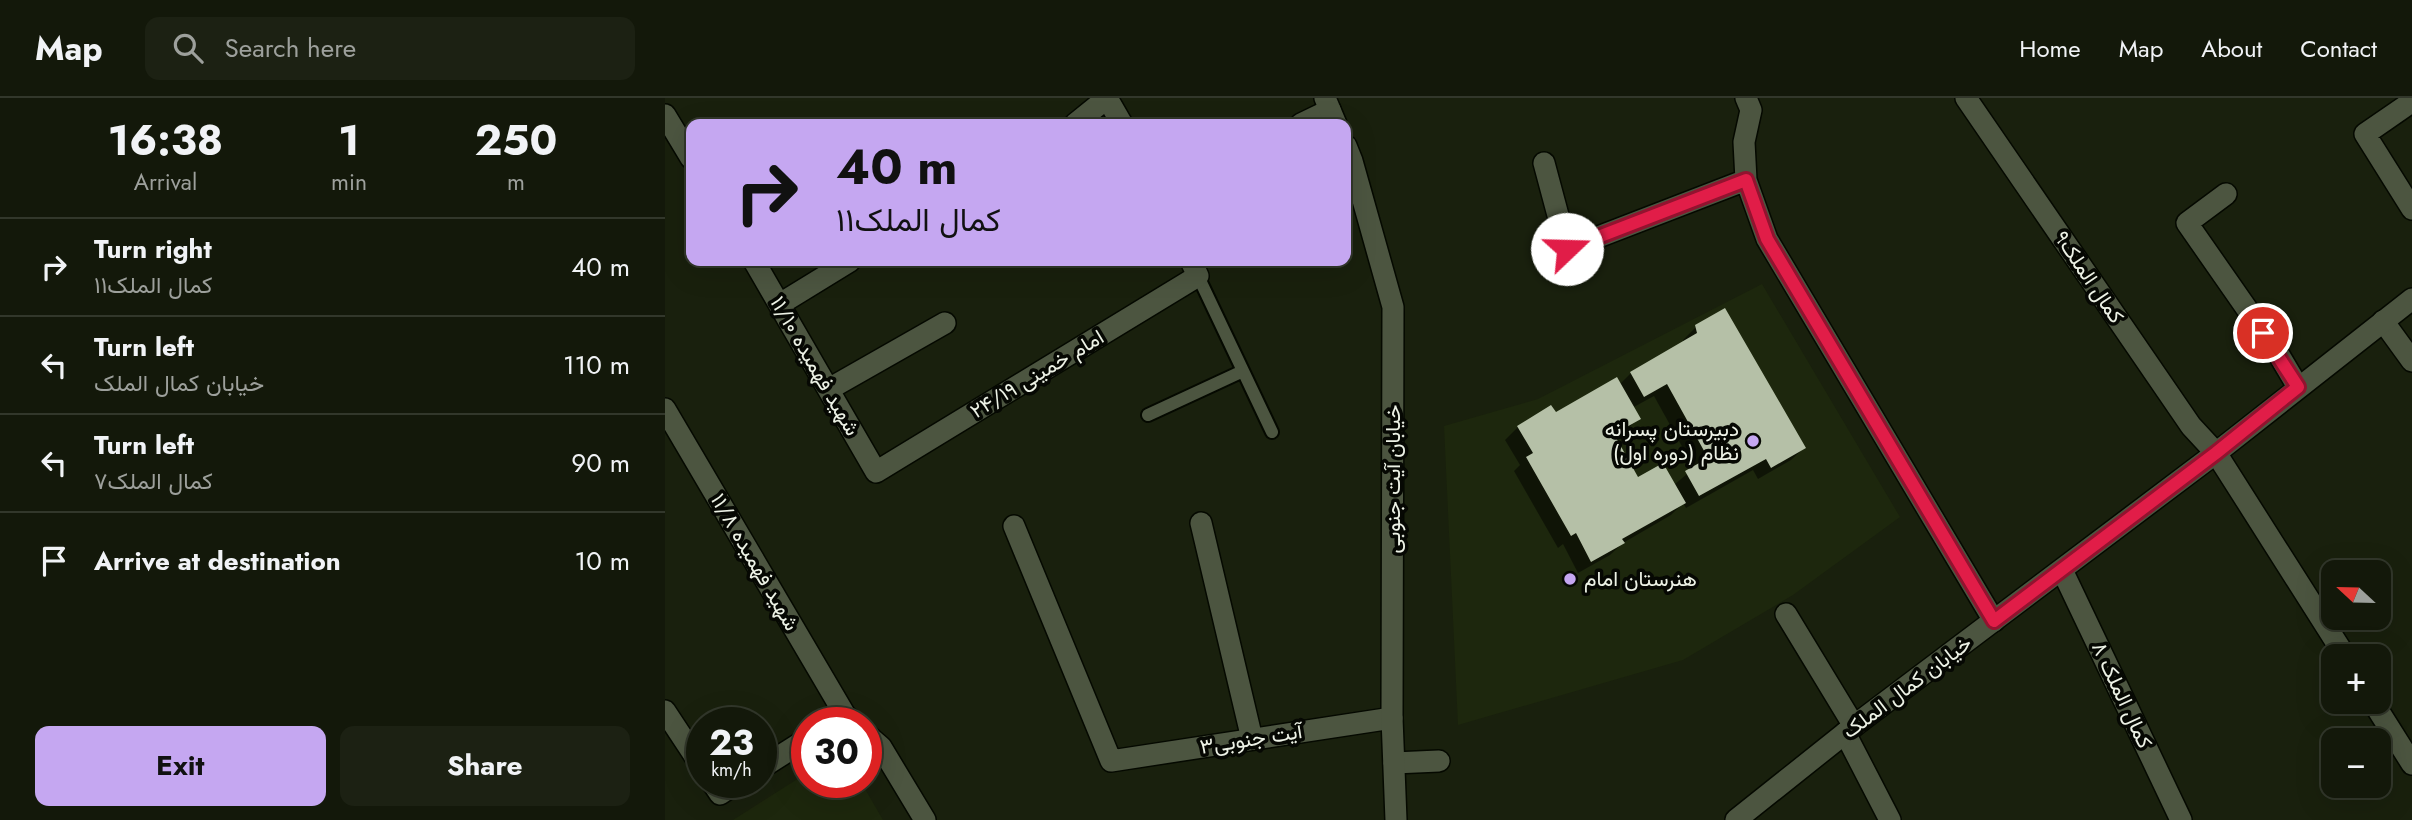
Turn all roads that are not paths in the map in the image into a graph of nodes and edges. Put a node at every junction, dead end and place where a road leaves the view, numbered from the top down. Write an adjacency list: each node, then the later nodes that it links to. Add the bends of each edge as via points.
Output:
1 (1107, 98): 7 (street); 8 (street)
2 (1747, 98): 13 (street, via 1751,110 1744,142)
3 (1966, 98): 30 (street, کمال الملک۹, via 2191,426)
4 (2410, 103): 15 (street, via 2365,134)
5 (1331, 111): 9 (street)
6 (665, 115): 10 (street)
7 (1081, 119)
8 (1119, 119)
9 (1313, 119)
10 (686, 150)
11 (1351, 158): 41 (street, خیابان آیت جنوبی, via 1393,307)
12 (1544, 163): 13 (street, via 1567,249)
13 (1746, 180): 36 (street, via 1767,239)
14 (2227, 194): 25 (street, via 2187,223)
15 (2412, 209)
16 (757, 266): 20 (street, شهید فهمیده ۱۱/۱۰)
17 (842, 266): 20 (street)
18 (1194, 268): 24 (lane); 31 (street, امام خمینی ۲۴/۱۹)
19 (2412, 299): 21 (street, خیابان کمال الملک)
20 (780, 304): 26 (street, شهید فهمیده ۱۱/۱۰)
21 (2383, 321): 23 (street); 25 (street, خیابان کمال الملک)
22 (945, 323): 26 (street)
23 (2412, 361)
24 (1243, 371): 28 (lane); 29 (lane)
25 (2298, 387): 30 (street, خیابان کمال الملک)
26 (829, 389): 31 (street, شهید فهمیده ۱۱/۱۰)
27 (665, 409): 38 (street, شهید فهمیده ۱۱/۸)
28 (1148, 415)
29 (1272, 432)
30 (2216, 453): 34 (street, خیابان کمال الملک); 37 (street, کمال الملک۹)
31 (876, 472)
32 (1201, 523): 43 (street)
33 (1014, 526): 43 (street, آیت جنوبی۳, via 1111,761)
34 (2062, 570): 36 (street, خیابان کمال الملک); 53 (street, کمال الملک ۸)
35 (1786, 614): 42 (street)
36 (1994, 621): 42 (street, خیابان کمال الملک)
37 (2337, 644)
38 (837, 707)
39 (665, 711): 44 (street)
40 (2381, 714): 48 (street)
41 (1392, 718): 43 (street, آیت جنوبی۳); 47 (street, خیابان آیت جنوبی)
42 (1850, 729): 51 (street, خیابان کمال الملک); 52 (street)
43 (1252, 739)
44 (686, 743)
45 (882, 749): 49 (street)
46 (1439, 761): 47 (street)
47 (1394, 763): 50 (street, خیابان آیت جنوبی)
48 (2412, 764)
49 (925, 820)
50 (1396, 820)
51 (1736, 820)
52 (1890, 820)
53 (2181, 820)

